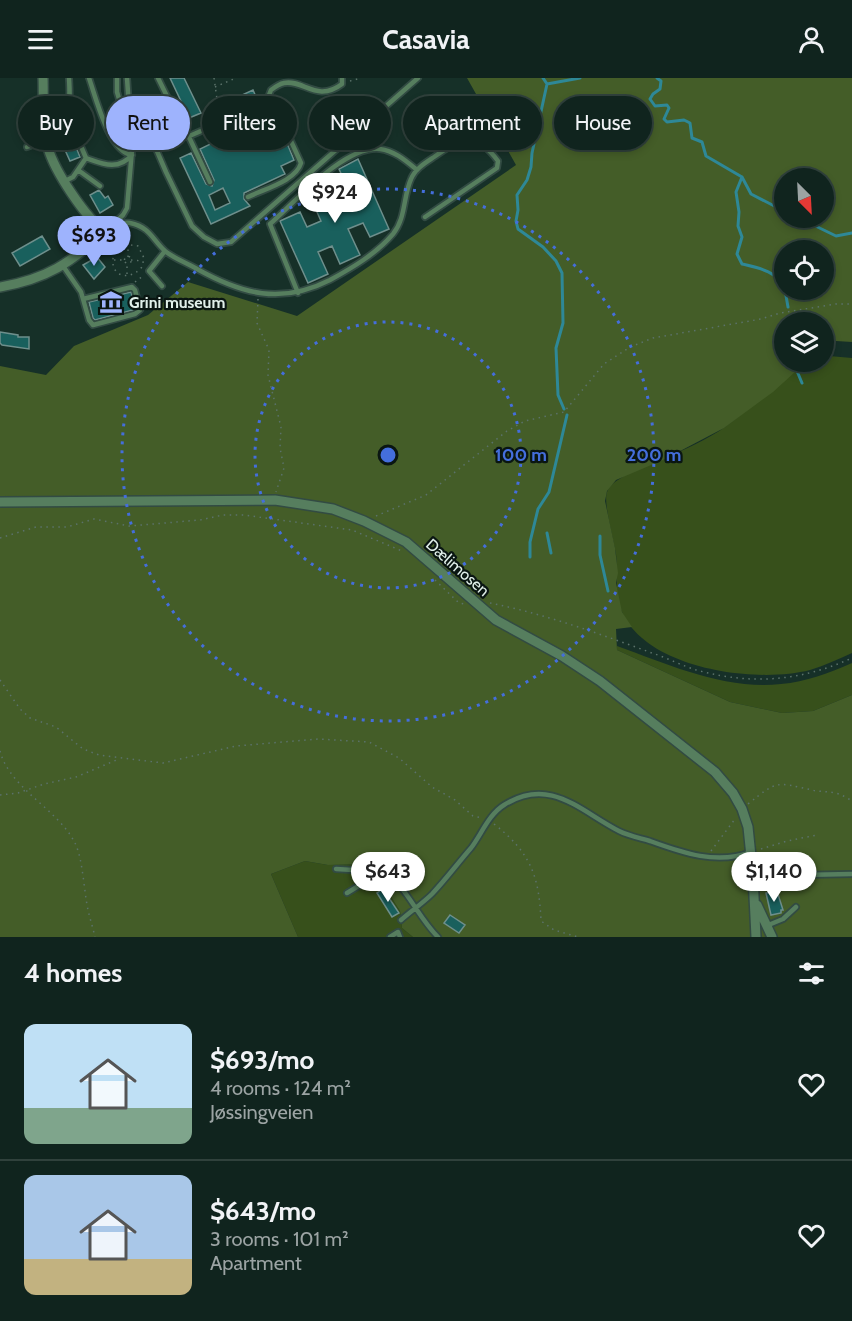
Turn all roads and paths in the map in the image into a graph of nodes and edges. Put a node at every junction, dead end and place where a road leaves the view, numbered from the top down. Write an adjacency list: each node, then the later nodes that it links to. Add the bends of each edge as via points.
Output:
1 (43, 78): 13 (street)
2 (69, 78): 14 (lane)
3 (89, 78): 26 (lane, via 112,138 122,152)
4 (117, 78): 15 (lane)
5 (126, 78): 16 (lane)
6 (158, 78): 17 (lane)
7 (213, 78): 12 (path)
8 (236, 78): 12 (path)
9 (361, 78): 11 (path)
10 (418, 78): 24 (lane, via 225,244 211,241 192,226)
11 (343, 80): 19 (lane, via 339,86 325,91 285,82 271,90)
12 (215, 88): 18 (path)
13 (44, 96)
14 (70, 96)
15 (118, 96)
16 (127, 96)
17 (167, 96)
18 (216, 96)
19 (269, 96)
20 (190, 139): 31 (lane)
21 (49, 150): 30 (street)
22 (83, 150): 27 (lane)
23 (132, 150): 26 (lane)
24 (157, 150)
25 (295, 150): 33 (lane, via 301,167 288,178)
26 (132, 155): 27 (lane, via 114,166); 38 (lane, via 126,211)
27 (86, 158): 28 (lane)
28 (78, 170): 30 (lane); 32 (lane)
29 (417, 170): 34 (lane, via 453,143 467,140 481,142 499,163 495,170); 54 (lane, via 393,234 345,272); 54 (lane, via 381,149 358,153 335,165 270,224)
30 (65, 181): 35 (street)
31 (210, 182)
32 (100, 186)
33 (248, 197)
34 (425, 217)
35 (92, 221): 37 (path); 38 (street)
36 (129, 223): 38 (lane); 39 (path); 40 (lane, via 149,231)
37 (74, 230)
38 (105, 232): 47 (street)
39 (128, 244): 41 (path); 42 (path, via 118,248); 45 (path, via 141,249)
40 (165, 251): 48 (lane); 53 (lane, via 229,285)
41 (128, 257): 43 (path); 44 (path)
42 (113, 260): 43 (path); 49 (path, via 114,271)
43 (124, 260): 46 (path)
44 (131, 260): 45 (path); 46 (path)
45 (144, 261): 49 (path, via 139,271)
46 (127, 263): 49 (path)
47 (63, 266): 50 (street, via 37,278); 55 (lane)
48 (149, 272): 51 (lane); 52 (path)
49 (127, 275)
50 (0, 286)
51 (162, 286)
52 (128, 287): 55 (lane); 55 (lane, via 135,290 138,313 96,325 89,320)
53 (259, 292): 54 (lane); 57 (path, via 257,323 269,350 268,375 281,427 284,468)
54 (298, 293)
55 (83, 299)
56 (852, 304): 59 (path, via 780,313 653,338 630,347 604,364 564,412 525,421 507,430 426,495)
57 (275, 500): 58 (street, Dælimosen); 59 (street, Dælimosen, via 333,509)
58 (0, 502)
59 (364, 521): 63 (street, Dælimosen, via 406,542)
60 (0, 538): 61 (path, via 36,526 68,527 94,519 129,526 244,515 351,530)
61 (405, 553)
62 (433, 578): 63 (path, via 462,605)
63 (473, 601): 64 (path, via 554,621 723,676 804,676); 71 (street, Dælimosen, via 496,620 600,681 715,772)
64 (852, 658)
65 (0, 680): 67 (path, via 30,718 56,727 83,749)
66 (0, 751): 68 (path)
67 (120, 759): 68 (path); 72 (path, via 163,763 236,746 318,739 369,742 399,758 473,816)
68 (27, 791): 69 (path); 86 (path, via 75,843)
69 (0, 795)
70 (852, 801): 71 (path, via 836,793 786,783 765,790)
71 (742, 809): 74 (street, Dælimosen); 75 (path)
72 (489, 820): 75 (lane, via 501,806 516,798 550,794 621,832 685,854); 83 (lane, via 431,895); 90 (path, via 527,856 540,891 541,921 554,930)
73 (818, 835): 74 (path)
74 (751, 852): 75 (lane, via 737,857); 79 (street, Dælimosen)
75 (706, 856)
76 (382, 858): 83 (lane)
77 (336, 869): 80 (lane, via 353,870 365,882)
78 (852, 874): 79 (lane)
79 (753, 876): 81 (street, Dælimosen)
80 (347, 893)
81 (755, 900): 85 (street, Dælimosen); 91 (street, Dælimosen)
82 (796, 907): 85 (lane, via 783,919)
83 (415, 908): 84 (lane); 89 (lane)
84 (401, 920)
85 (766, 926): 92 (street, Dælimosen)
86 (95, 937)
87 (390, 937): 88 (lane, via 398,932)
88 (400, 937)
89 (438, 937)
90 (578, 937)
91 (756, 937)
92 (772, 937)

